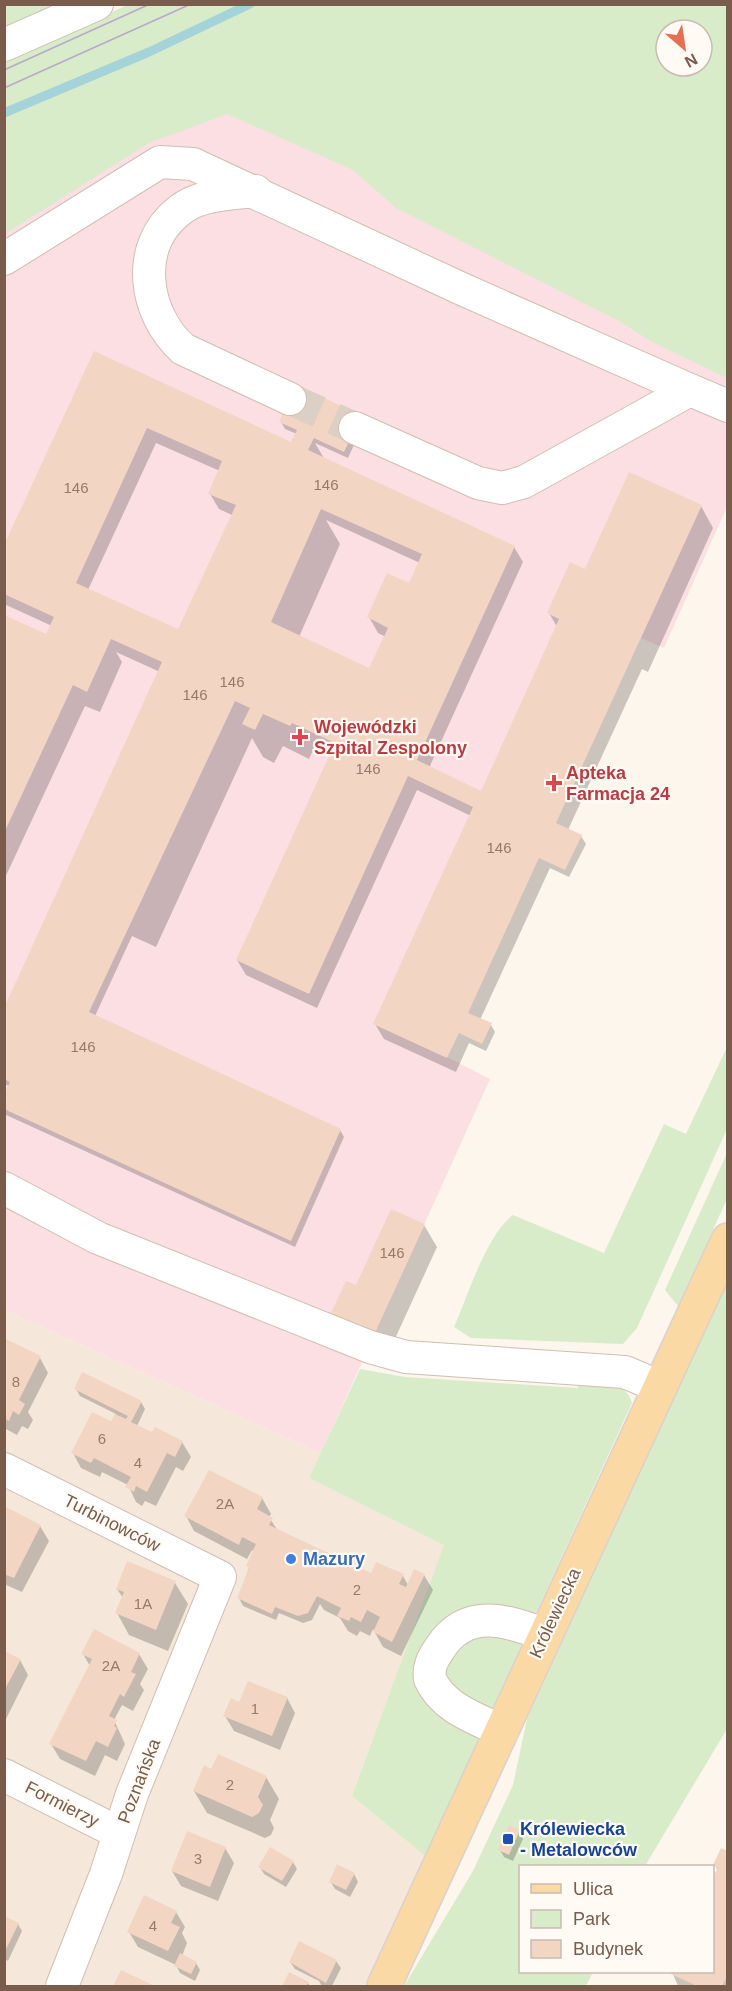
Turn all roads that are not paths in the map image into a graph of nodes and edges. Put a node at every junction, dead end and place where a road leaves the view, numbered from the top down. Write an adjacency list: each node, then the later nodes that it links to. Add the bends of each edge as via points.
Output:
1 (97, 4): 2 (street)
2 (4, 45)
3 (256, 191): 4 (street, via 193,164 160,162); 5 (street, via 462,289); 6 (street, via 222,195 178,211 154,248 148,273 152,301 165,330 183,349)
4 (4, 259)
5 (690, 390): 7 (street); 8 (street, via 524,482 502,488 458,475)
6 (290, 399)
7 (728, 406)
8 (355, 428)
9 (4, 1188): 11 (street, via 98,1238 370,1347 406,1357 625,1372)
10 (728, 1240): 11 (main road, Królewiecka)
11 (660, 1387): 14 (main road, Królewiecka)
12 (4, 1469): 13 (street, Turbinowców)
13 (220, 1577): 17 (street, Poznańska)
14 (546, 1635): 15 (main road, Królewiecka); 15 (street, via 499,1621 466,1624 448,1635 432,1663 430,1679 443,1697 468,1715)
15 (502, 1731): 19 (main road, Królewiecka)
16 (4, 1774): 17 (street, Formierzy)
17 (119, 1833): 18 (street, Poznańska)
18 (62, 1986)
19 (384, 1986)

